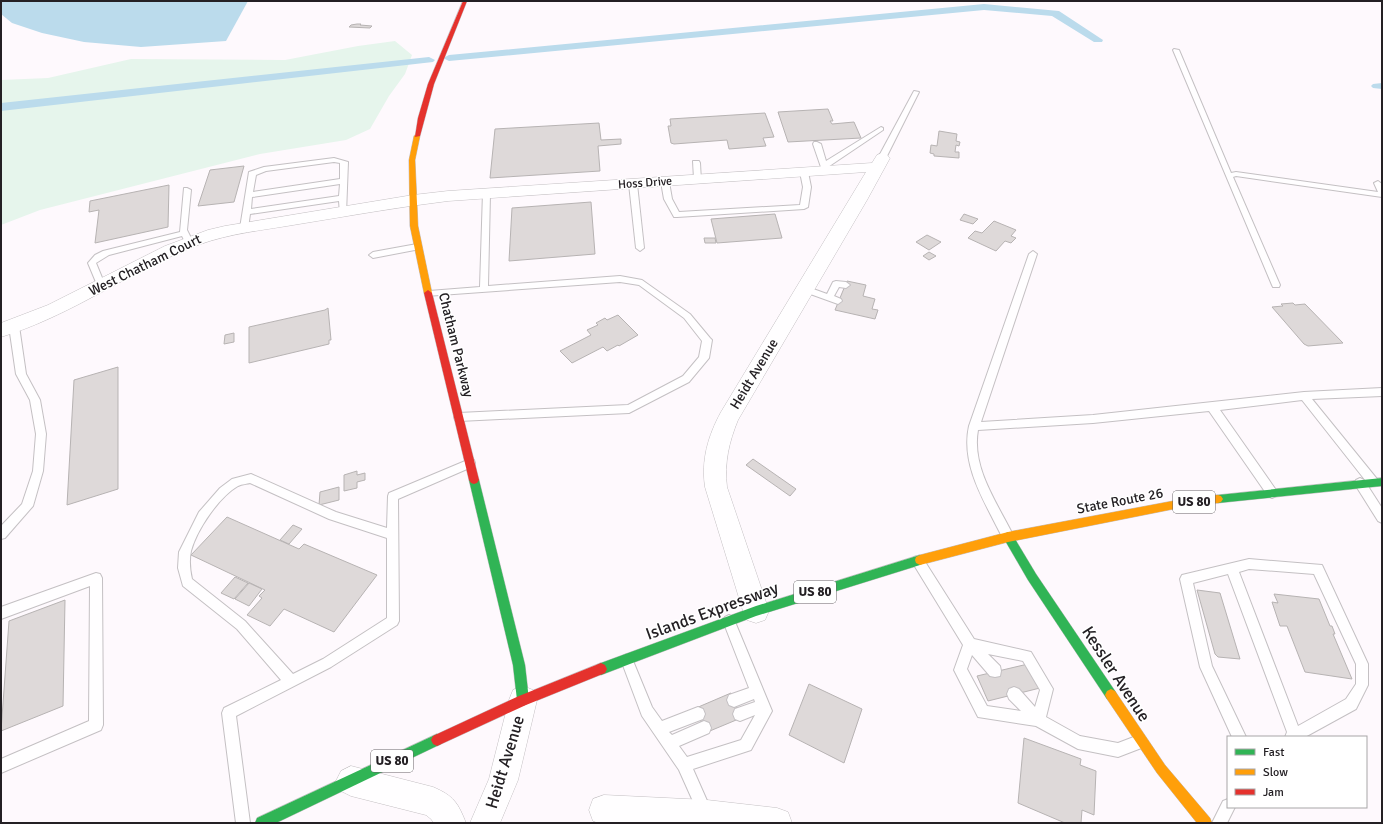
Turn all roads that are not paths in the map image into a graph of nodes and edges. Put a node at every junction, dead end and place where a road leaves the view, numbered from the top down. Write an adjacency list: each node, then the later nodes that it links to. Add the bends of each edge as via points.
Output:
1 (465, 1): 21 (main road, Chatham Parkway, via 432,76 421,113 412,160)
2 (1176, 50): 10 (lane)
3 (916, 92): 6 (lane)
4 (882, 129): 8 (lane)
5 (817, 144): 8 (lane)
6 (880, 162): 8 (street, Hoss Drive); 33 (street, Heidt Avenue)
7 (696, 164): 11 (lane)
8 (825, 168): 9 (street, Hoss Drive)
9 (804, 172): 11 (street, Hoss Drive); 13 (lane, via 807,186 804,207 677,215 668,199)
10 (1229, 176): 20 (lane, via 1236,174); 31 (lane)
11 (698, 179): 13 (street, Hoss Drive)
12 (344, 181): 19 (lane); 19 (lane, via 344,162 334,160 264,170 252,174); 22 (lane)
13 (664, 182): 15 (street, Hoss Drive)
14 (1378, 183): 17 (lane)
15 (633, 184): 18 (street, Hoss Drive); 26 (lane)
16 (187, 190): 24 (lane, via 183,230)
17 (1382, 192)
18 (486, 194): 21 (street, Hoss Drive); 32 (lane)
19 (249, 195): 23 (lane)
20 (1382, 195)
21 (413, 200): 22 (street, West Chatham Court); 25 (main road, Chatham Parkway)
22 (343, 205): 23 (street, West Chatham Court)
23 (245, 220): 24 (street, West Chatham Court, via 208,235)
24 (186, 237): 29 (street, West Chatham Court); 29 (lane, via 106,253 98,257 92,263)
25 (417, 247): 28 (lane); 34 (main road, Chatham Parkway)
26 (640, 248)
27 (1033, 254): 42 (lane)
28 (373, 255)
29 (101, 285): 37 (street, West Chatham Court, via 49,312)
30 (846, 285): 35 (lane, via 836,284)
31 (1276, 285)
32 (484, 289): 34 (lane); 41 (lane, via 620,279 642,283 687,316 707,340 704,358 686,379 629,409)
33 (805, 289): 35 (lane); 53 (street, Heidt Avenue, via 728,418 714,462 716,487)
34 (429, 294): 41 (main road, Chatham Parkway)
35 (829, 298): 36 (lane)
36 (838, 301)
37 (8, 328): 48 (lane, via 21,374 35,400 41,434 38,470 27,506)
38 (1382, 392): 39 (lane)
39 (1304, 396): 40 (lane); 44 (lane)
40 (1212, 407): 42 (lane, via 1054,423); 46 (lane)
41 (459, 417): 43 (main road, Chatham Parkway)
42 (974, 426): 50 (lane, via 972,453)
43 (470, 463): 49 (lane, via 393,496); 62 (main road, Chatham Parkway, via 519,665)
44 (1377, 482): 45 (main road, State Route 26 / US 80)
45 (1360, 483): 46 (main road, State Route 26 / US 80); 47 (lane)
46 (1272, 493): 50 (main road, State Route 26 / US 80, via 1180,504)
47 (1382, 518)
48 (1, 534)
49 (393, 535): 59 (lane, via 393,621 327,663); 59 (lane, via 332,516 251,478 236,482 224,491 203,515 184,552 187,582 241,625)
50 (1008, 537): 51 (main road, Islands Expressway / US 80); 72 (main road, Kessler Avenue)
51 (918, 560): 53 (main road, Islands Expressway / US 80); 56 (lane)
52 (1232, 568): 70 (lane, via 1186,579 1206,667); 71 (lane); 71 (lane, via 1249,564 1318,569 1362,664 1362,685 1351,704)
53 (756, 611): 55 (main road, Islands Expressway / US 80)
54 (1, 613): 75 (lane, via 96,578 96,725)
55 (729, 622): 57 (main road, Islands Expressway / US 80); 60 (lane)
56 (970, 644): 58 (lane); 67 (lane, via 1027,656 1047,689); 67 (lane, via 960,670 983,712)
57 (627, 659): 62 (main road, Islands Expressway / US 80); 69 (lane, via 647,711)
58 (995, 672)
59 (291, 681): 80 (lane, via 229,713)
60 (757, 691): 63 (lane); 64 (lane)
61 (1014, 694): 67 (lane)
62 (523, 700): 76 (main road, US 80); 83 (street, Heidt Avenue, via 503,780)
63 (734, 700)
64 (763, 706): 66 (lane); 74 (lane, via 765,711 746,745)
65 (698, 714): 69 (lane)
66 (740, 714)
67 (1038, 720): 72 (lane, via 1078,742 1118,750)
68 (704, 728): 73 (lane)
69 (660, 729): 73 (lane)
70 (1239, 736)
71 (1293, 736)
72 (1141, 741): 85 (main road, Kessler Avenue)
73 (669, 743): 74 (lane)
74 (684, 765): 79 (lane)
75 (1, 766)
76 (351, 781): 81 (main road, US 80); 82 (street, via 433,802 442,808)
77 (1227, 808): 86 (lane)
78 (604, 810): 79 (street)
79 (707, 816): 84 (street)
80 (243, 823)
81 (262, 823)
82 (451, 823)
83 (485, 823)
84 (777, 823)
85 (1205, 823)
86 (1219, 823)

